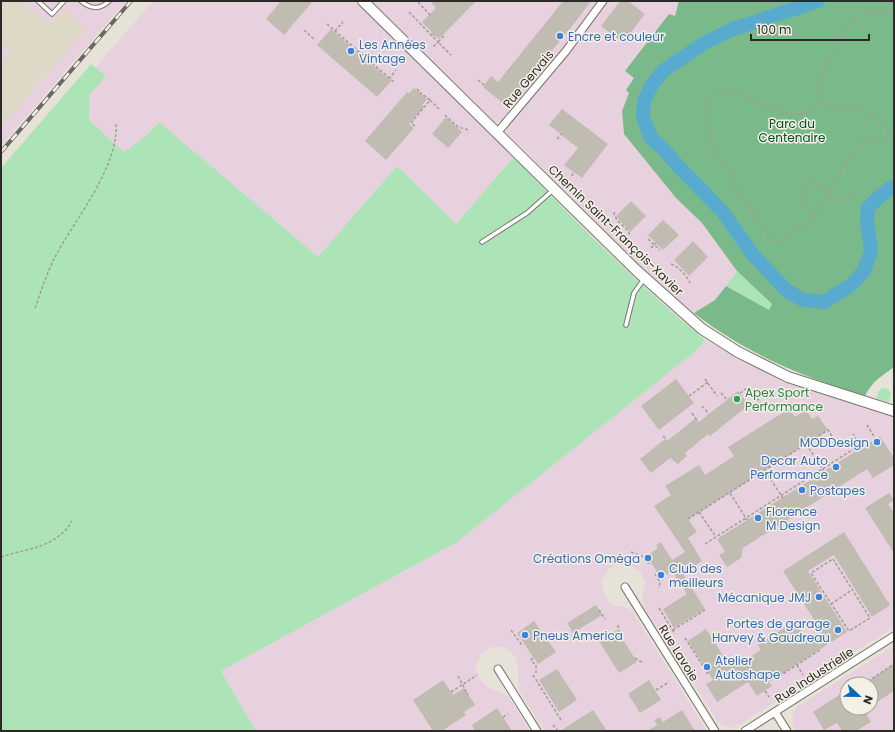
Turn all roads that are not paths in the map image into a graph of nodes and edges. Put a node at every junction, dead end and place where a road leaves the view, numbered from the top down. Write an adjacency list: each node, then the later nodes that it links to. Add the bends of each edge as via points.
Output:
1 (38, 1): 2 (lane, via 52,14)
2 (64, 1)
3 (81, 1): 4 (lane, via 93,8)
4 (109, 1)
5 (363, 1): 7 (street, Chemin Saint-François-Xavier)
6 (604, 1): 7 (street, Rue Gervais)
7 (497, 133): 8 (street, Chemin Saint-François-Xavier)
8 (554, 189): 9 (lane, via 527,213); 10 (street, Chemin Saint-François-Xavier)
9 (482, 242)
10 (645, 278): 11 (lane, via 634,293); 12 (street, Chemin Saint-François-Xavier, via 702,329 752,360 800,382)
11 (626, 325)
12 (894, 412)
13 (624, 587): 18 (street, Rue Lavoie)
14 (894, 636): 16 (street, Rue Industrielle)
15 (498, 669): 17 (street)
16 (775, 712): 19 (street, Rue Industrielle); 20 (street)
17 (537, 731)
18 (715, 731)
19 (745, 731)
20 (787, 731)

